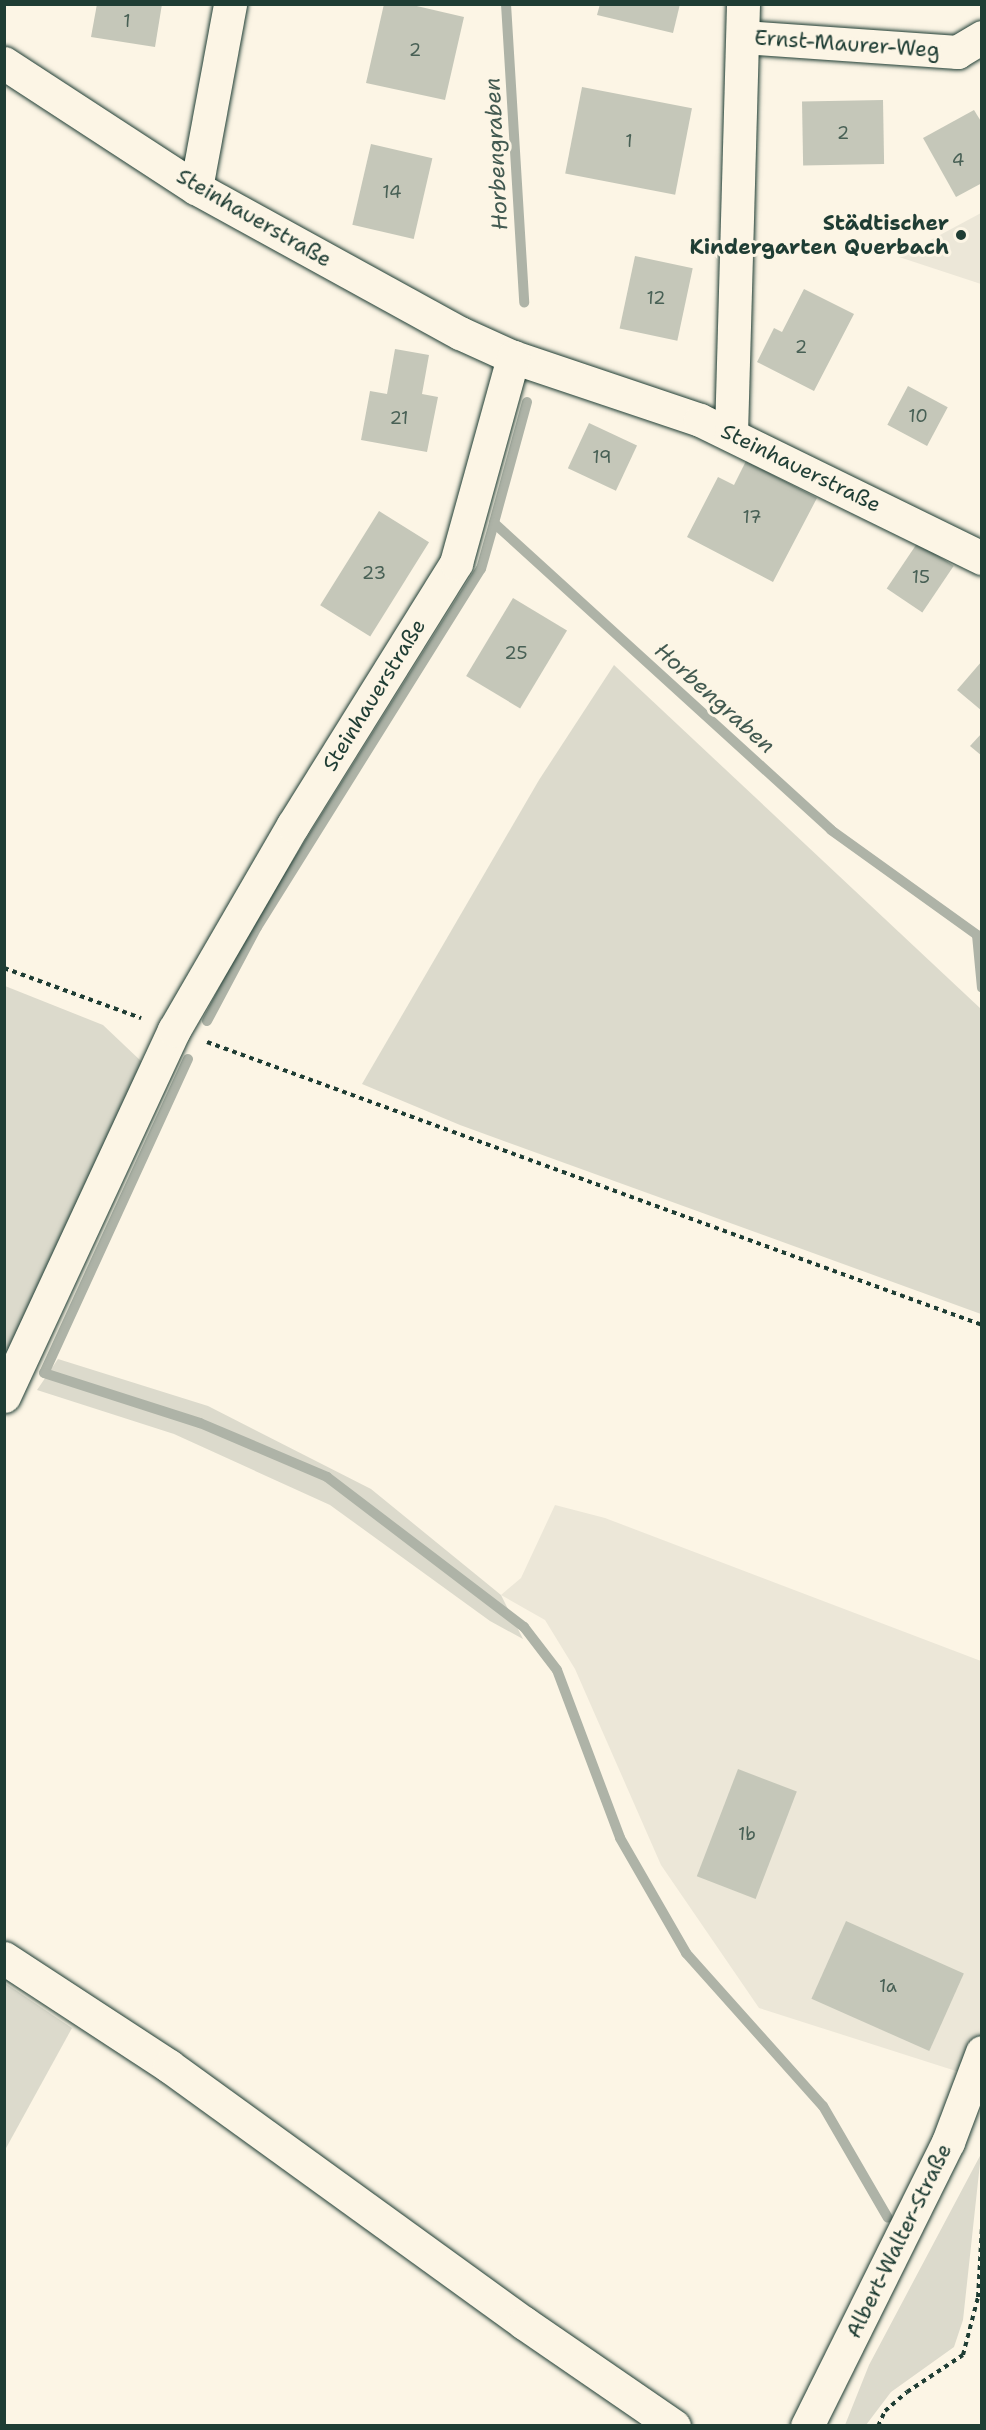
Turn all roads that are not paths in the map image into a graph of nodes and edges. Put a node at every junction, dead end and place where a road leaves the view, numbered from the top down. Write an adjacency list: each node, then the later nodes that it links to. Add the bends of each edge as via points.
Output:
1 (230, 4): 6 (street)
2 (743, 4): 4 (street)
3 (981, 37): 4 (street, Ernst-Maurer-Weg, via 957,52)
4 (743, 38): 8 (street)
5 (4, 63): 6 (street, Steinhauerstraße)
6 (196, 188): 7 (street, Steinhauerstraße, via 460,333)
7 (513, 357): 8 (street, Steinhauerstraße); 10 (street, Steinhauerstraße, via 456,563 293,825 174,1030)
8 (731, 434): 9 (street, Steinhauerstraße)
9 (981, 558)
10 (4, 1396)
11 (4, 1958): 13 (street, via 169,2066 524,2323)
12 (981, 2052): 14 (street, Albert-Walter-Straße, via 948,2142)
13 (674, 2426)
14 (807, 2426)

